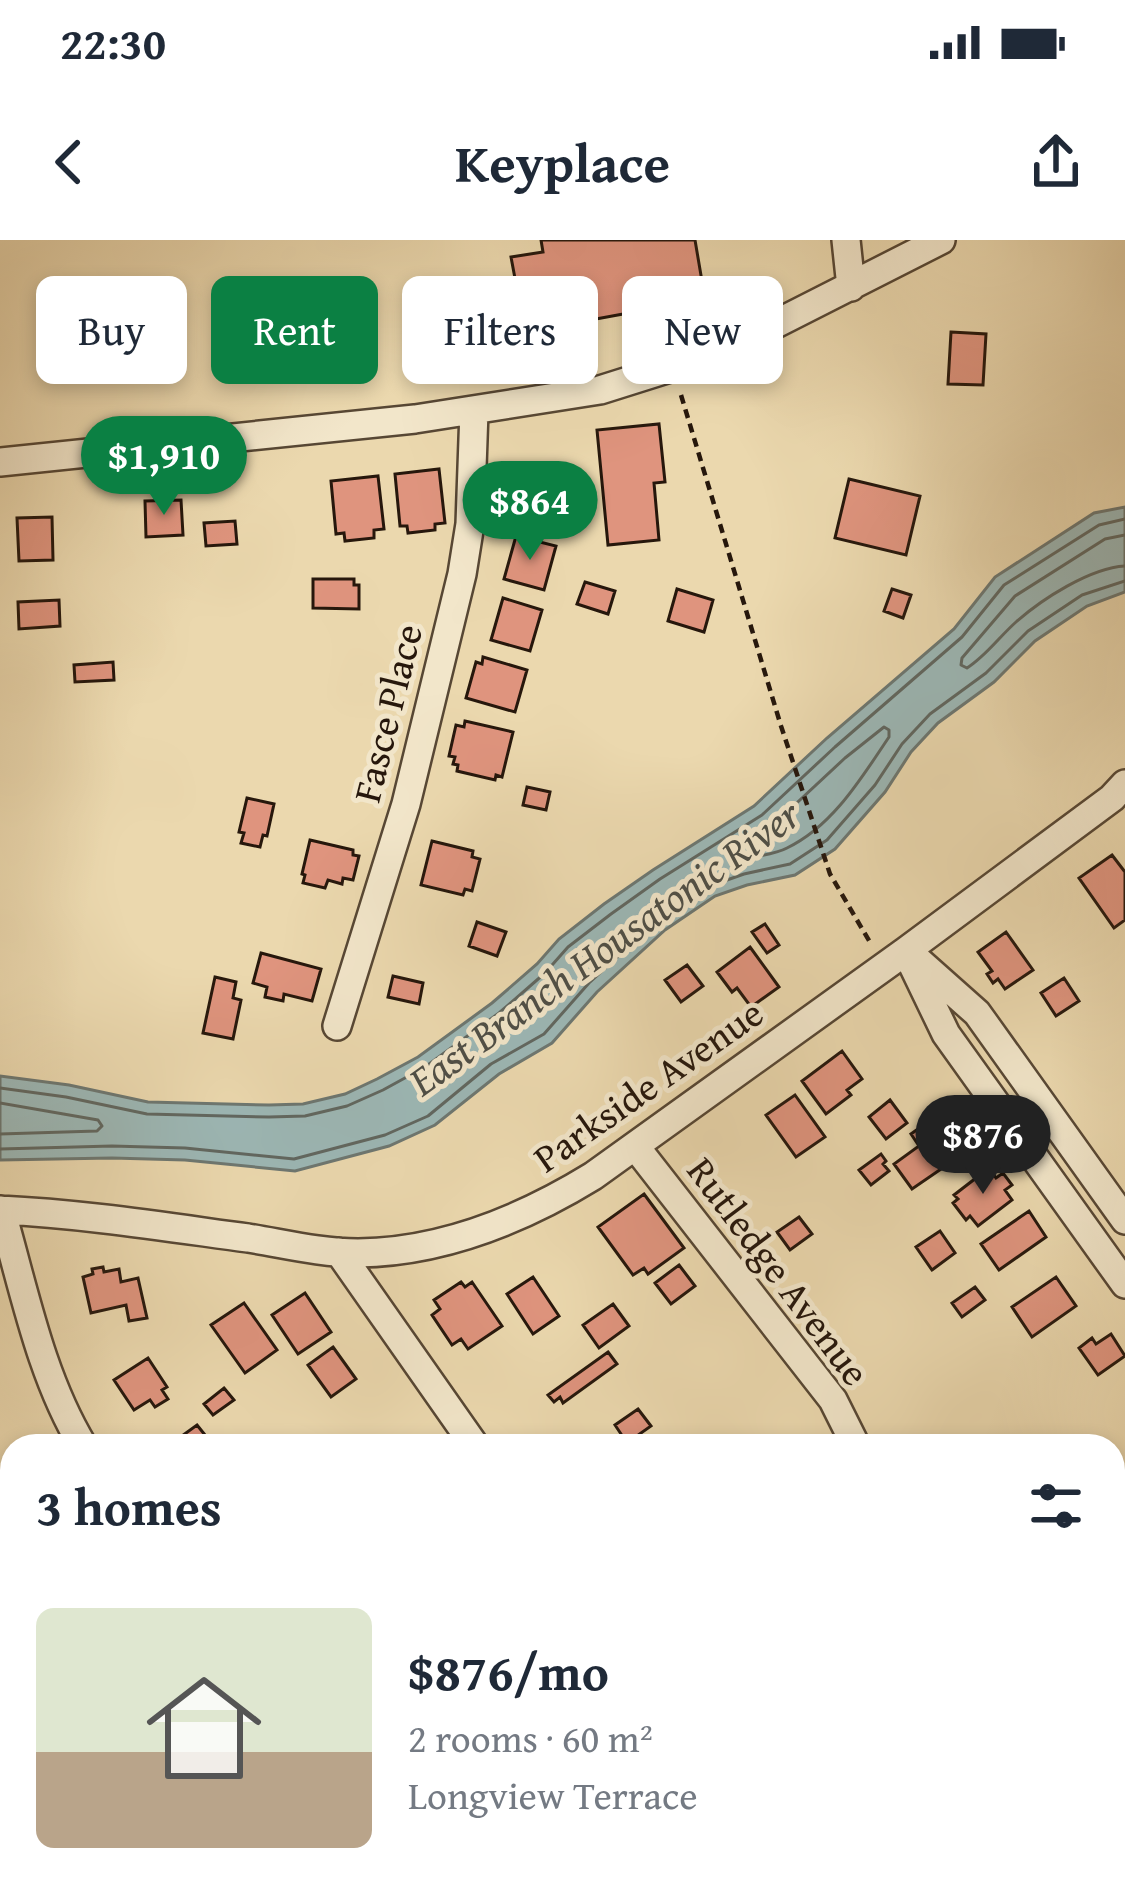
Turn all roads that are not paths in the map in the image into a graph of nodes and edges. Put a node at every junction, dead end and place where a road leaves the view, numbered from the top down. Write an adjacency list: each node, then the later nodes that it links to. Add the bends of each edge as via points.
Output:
1 (846, 240): 3 (street)
2 (941, 240): 3 (street)
3 (851, 287): 4 (street, via 673,367 600,390)
4 (474, 411): 5 (street); 8 (street, Fasce Place, via 462,574 406,804)
5 (0, 462)
6 (1125, 784): 7 (street, Parkside Avenue)
7 (895, 959): 9 (street, Parkside Avenue); 11 (street, via 977,1013); 13 (street)
8 (337, 1026)
9 (635, 1146): 12 (street, Parkside Avenue, via 565,1193 499,1223 423,1245); 16 (street, Rutledge Avenue, via 833,1400)
10 (0, 1210): 12 (street, Parkside Avenue); 14 (street)
11 (1125, 1220)
12 (339, 1252): 15 (street)
13 (1125, 1284)
14 (75, 1434)
15 (467, 1434)
16 (850, 1434)

